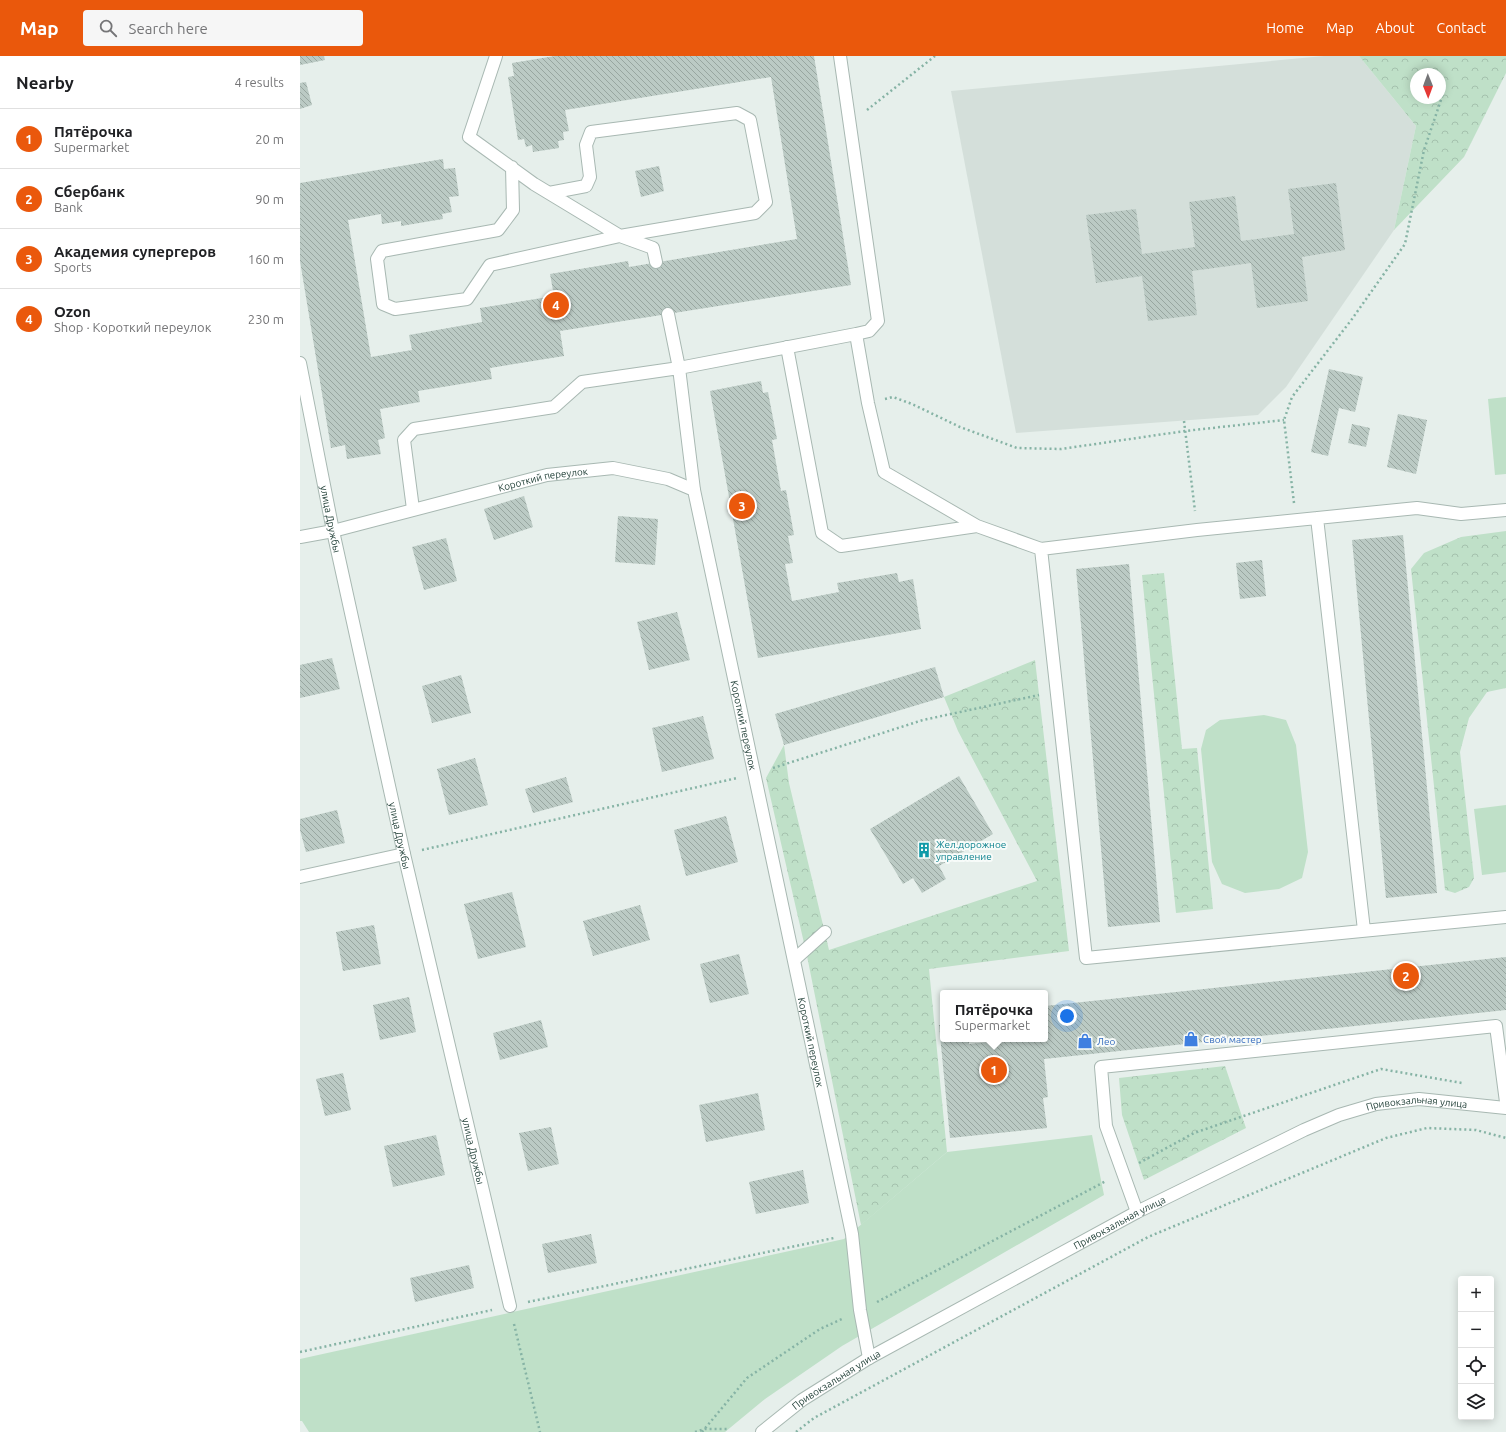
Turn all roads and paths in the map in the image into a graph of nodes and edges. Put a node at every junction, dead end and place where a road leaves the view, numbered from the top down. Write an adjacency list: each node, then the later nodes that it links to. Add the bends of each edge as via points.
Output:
1 (496, 56): 6 (street, via 469,137)
2 (840, 56): 5 (street)
3 (935, 56): 5 (path)
4 (1440, 104): 16 (path, via 1424,150 1405,244 1292,397)
5 (850, 124): 11 (street, via 878,322 869,331)
6 (512, 167): 7 (street); 8 (street, via 513,210 498,230 382,251 377,260 383,304 395,309 467,299 490,265)
7 (549, 193): 8 (street); 8 (street, via 586,186 590,177 586,145 591,132 738,113 750,120 766,202 755,213)
8 (620, 236): 9 (street, via 653,248)
9 (656, 262)
10 (668, 314): 14 (street)
11 (856, 334): 12 (street); 15 (street)
12 (787, 347): 14 (street); 24 (street, via 822,533 841,546)
13 (300, 363): 26 (street, улица Дружбы)
14 (679, 368): 19 (street); 20 (street, via 582,382 554,407 414,429 404,440)
15 (868, 403): 18 (path, via 893,397 960,427 1017,448 1061,449); 24 (street, via 884,472)
16 (1284, 420): 18 (path); 23 (path)
17 (1184, 421): 18 (path)
18 (1185, 430): 25 (path)
19 (694, 490): 20 (street, Короткий переулок, via 668,479 613,468 547,475); 30 (street, Короткий переулок)
20 (413, 509): 26 (street, Короткий переулок)
21 (1506, 510): 22 (street, via 1461,514 1416,508)
22 (1317, 518): 23 (street); 34 (street)
23 (1296, 519): 25 (street)
24 (977, 526): 28 (street)
25 (1197, 530): 28 (street)
26 (333, 531): 27 (street, Короткий переулок); 31 (street, улица Дружбы)
27 (300, 537)
28 (1040, 549): 29 (street)
29 (1057, 691): 30 (path, via 923,720); 34 (street, via 1086,958)
30 (755, 773): 31 (path); 36 (street, Короткий переулок)
31 (404, 854): 32 (street); 44 (street, улица Дружбы)
32 (300, 877)
33 (1506, 917): 34 (street)
34 (1364, 930)
35 (825, 932): 36 (street)
36 (795, 959): 43 (street, Короткий переулок)
37 (1466, 1083): 41 (path, via 1381,1069 1194,1133)
38 (1506, 1102): 41 (street, via 1496,1026 1101,1067 1106,1126)
39 (1506, 1108): 42 (street, Привокзальная улица, via 1419,1099 1376,1104 1339,1115 1304,1130)
40 (1506, 1138): 54 (path, via 1476,1130 1427,1128 1386,1138 1148,1237 814,1418)
41 (1122, 1172): 42 (street); 45 (path)
42 (1137, 1212): 47 (street, Привокзальная улица)
43 (852, 1234): 44 (path); 45 (street, Короткий переулок)
44 (510, 1306): 46 (path); 50 (path)
45 (860, 1310): 47 (street, Короткий переулок); 48 (path, via 820,1329 747,1378)
46 (300, 1352)
47 (869, 1358): 53 (street, Привокзальная улица, via 802,1400)
48 (705, 1429): 49 (path); 51 (path); 52 (path)
49 (728, 1429)
50 (540, 1432)
51 (695, 1432)
52 (702, 1432)
53 (762, 1432)
54 (796, 1432)

